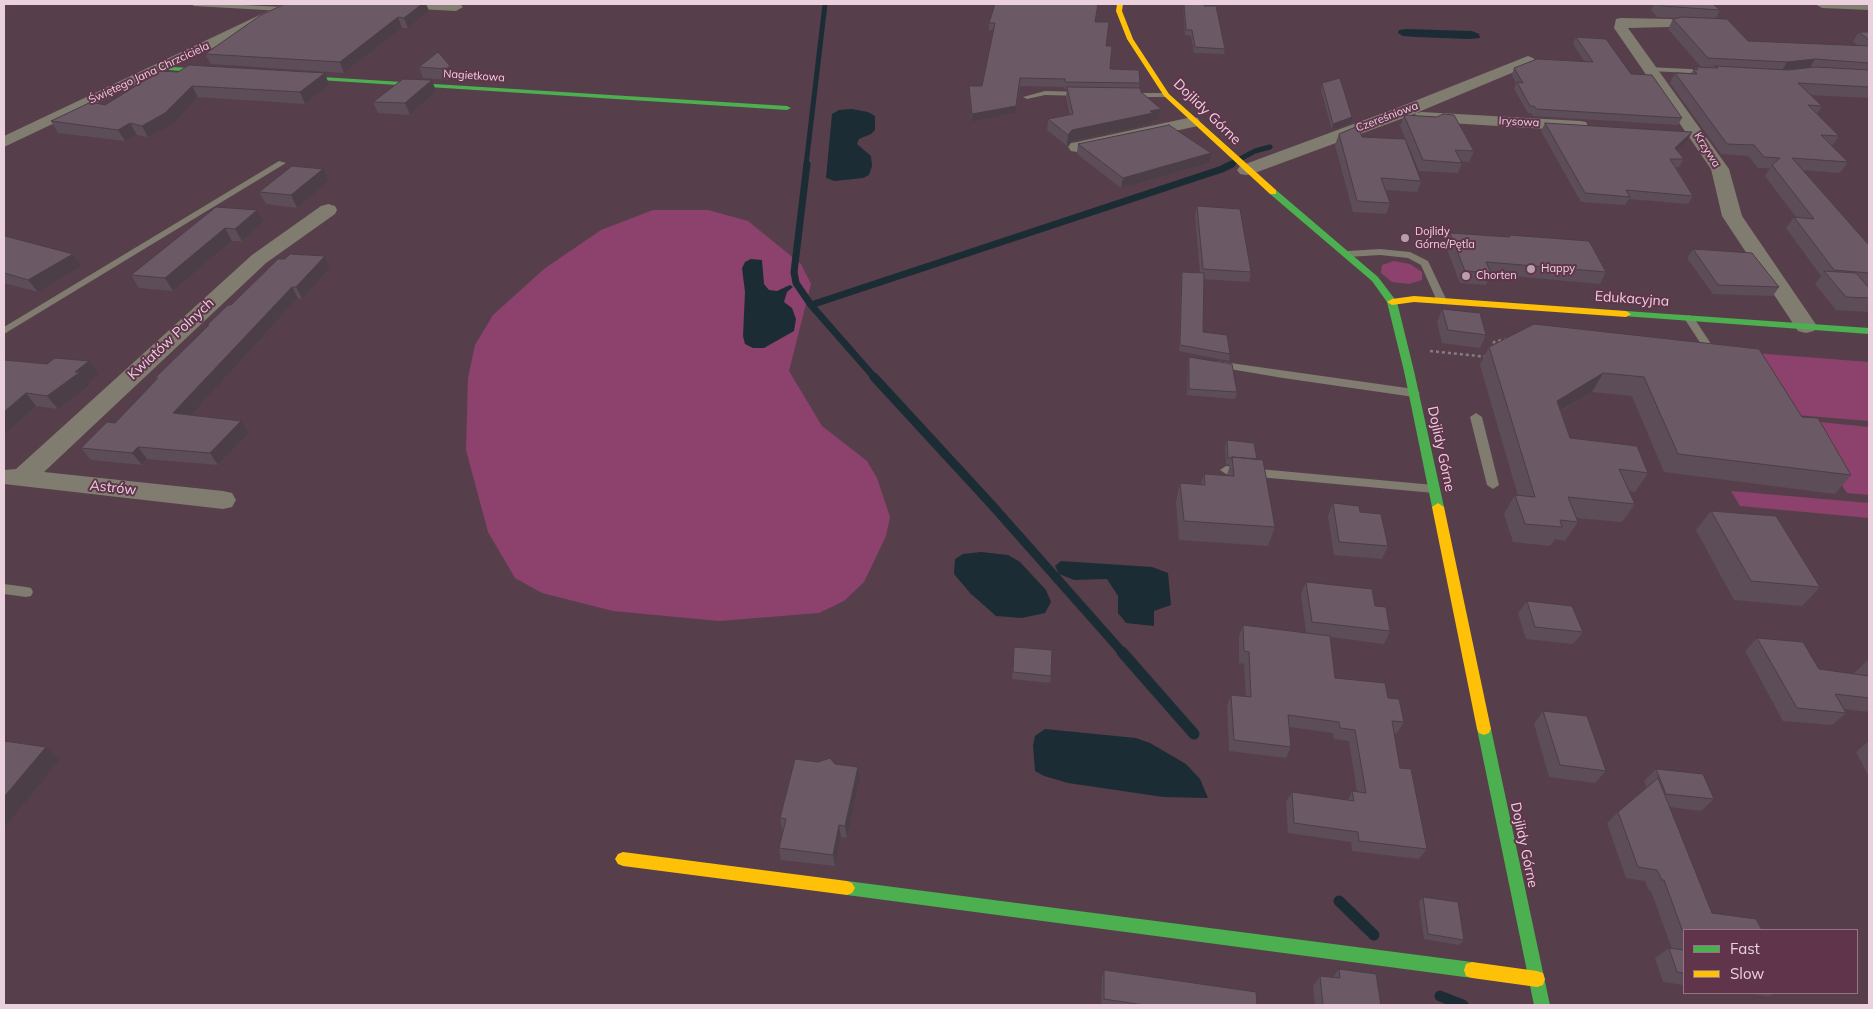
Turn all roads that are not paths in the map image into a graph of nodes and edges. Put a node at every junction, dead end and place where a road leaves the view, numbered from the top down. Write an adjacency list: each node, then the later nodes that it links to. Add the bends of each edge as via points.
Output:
1 (194, 4): 6 (lane)
2 (399, 4): 7 (street)
3 (1120, 4): 17 (street, Dojlidy Górne, via 1130,39)
4 (1822, 4): 5 (street)
5 (1869, 6)
6 (288, 7): 10 (street, Świętego Jana Chrzciciela)
7 (456, 7)
8 (1674, 23): 11 (street, Krzywa, via 1621,22 1621,28)
9 (1528, 61): 20 (street, Czereśniowa)
10 (158, 68): 12 (street); 25 (street, Świętego Jana Chrzciciela)
11 (1651, 69): 13 (lane); 24 (street, Krzywa)
12 (228, 73)
13 (1716, 73)
14 (278, 76): 19 (street, Nagietkowa)
15 (1092, 94): 18 (lane)
16 (1119, 95): 17 (lane)
17 (1166, 95): 21 (street, Dojlidy Górne)
18 (1026, 97)
19 (787, 108)
20 (1403, 112): 22 (street, Irysowa, via 1418,116); 28 (street, Czereśniowa)
21 (1192, 122): 26 (street); 28 (street, Dojlidy Górne)
22 (1597, 127)
23 (1676, 131): 24 (street)
24 (1696, 132): 34 (street, Krzywa, via 1720,169 1732,216)
25 (4, 142)
26 (1077, 147)
27 (282, 162): 35 (lane)
28 (1246, 170): 30 (street, Dojlidy Górne)
29 (328, 210): 42 (street, Kwiatów Polnych, via 259,259)
30 (1348, 254): 31 (lane, via 1380,252 1410,255 1425,263); 32 (street, Dojlidy Górne, via 1375,279)
31 (1442, 301): 32 (street, Edukacyjna, via 1414,299); 33 (street, Edukacyjna)
32 (1392, 302): 39 (street, Dojlidy Górne)
33 (1689, 318): 34 (street, Edukacyjna); 37 (lane)
34 (1806, 326): 36 (street, Edukacyjna)
35 (4, 331)
36 (1869, 331)
37 (1708, 347)
38 (1208, 362): 39 (lane)
39 (1414, 393): 44 (street, Dojlidy Górne)
40 (1476, 417): 43 (lane)
41 (1226, 470): 44 (lane)
42 (13, 477): 45 (street, Astrów)
43 (1493, 485)
44 (1434, 489): 49 (street, Dojlidy Górne)
45 (223, 500)
46 (4, 589): 47 (lane)
47 (26, 592)
48 (624, 858): 49 (street)
49 (1537, 980): 50 (street, Dojlidy Górne)
50 (1542, 1005)

